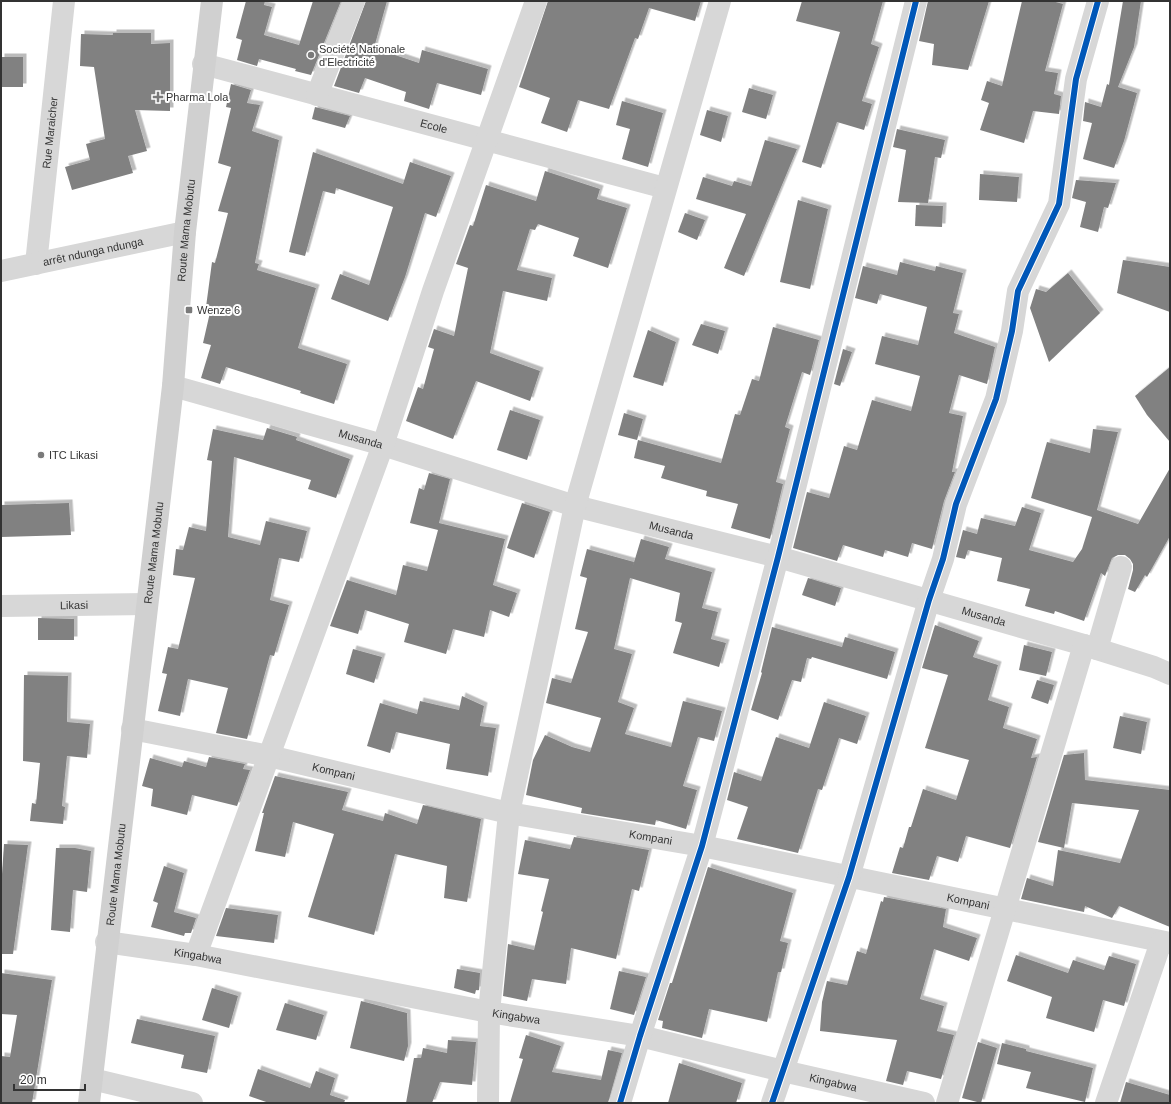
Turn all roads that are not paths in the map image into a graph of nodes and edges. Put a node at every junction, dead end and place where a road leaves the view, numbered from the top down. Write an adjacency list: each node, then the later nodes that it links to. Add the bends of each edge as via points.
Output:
1 (64, 1): 13 (street, Rue Maraicher)
2 (212, 1): 8 (street, Route Mama Mobutu)
3 (354, 1): 9 (street)
4 (536, 1): 10 (street)
5 (720, 1): 11 (street)
6 (916, 1): 18 (street)
7 (1098, 1): 20 (street, via 1076,79 1059,204 1018,291 1012,331 996,399 956,504 943,559)
8 (203, 64): 9 (street, Ecole); 12 (street, Route Mama Mobutu)
9 (317, 94): 10 (street, Ecole)
10 (486, 139): 11 (street, Ecole); 16 (street)
11 (665, 188): 17 (street)
12 (185, 232): 13 (street, arrêt ndunga ndunga); 15 (street, Route Mama Mobutu)
13 (36, 264): 14 (street, arrêt ndunga ndunga)
14 (1, 271)
15 (173, 386): 16 (street, Musanda); 21 (street, Route Mama Mobutu)
16 (383, 445): 17 (street, Musanda); 26 (street)
17 (575, 506): 18 (street, Musanda); 27 (street)
18 (778, 557): 20 (street, Musanda); 28 (street)
19 (1121, 566): 23 (street)
20 (929, 600): 23 (street, Musanda); 29 (street)
21 (147, 604): 22 (street, Likasi); 25 (street, Route Mama Mobutu)
22 (1, 606)
23 (1090, 647): 24 (street, Musanda); 30 (street)
24 (1170, 674)
25 (132, 729): 26 (street, Kompani); 31 (street, Route Mama Mobutu)
26 (269, 756): 27 (street, Kompani); 33 (street)
27 (509, 813): 28 (street, Kompani); 34 (street)
28 (702, 846): 29 (street, Kompani); 35 (street)
29 (849, 877): 30 (street, Kompani); 36 (street)
30 (1005, 910): 32 (street, Kompani); 44 (street)
31 (106, 942): 33 (street, Kingabwa); 37 (street, Route Mama Mobutu)
32 (1165, 943): 45 (street)
33 (196, 955): 34 (street, Kingabwa)
34 (489, 1012): 35 (street, Kingabwa); 40 (street)
35 (640, 1036): 36 (street, Kingabwa); 41 (street)
36 (782, 1071): 42 (street); 43 (street, Kingabwa)
37 (92, 1079): 38 (street, Route Mama Mobutu); 39 (street)
38 (89, 1103)
39 (192, 1103)
40 (488, 1103)
41 (620, 1103)
42 (772, 1103)
43 (924, 1103)
44 (947, 1103)
45 (1106, 1103)

